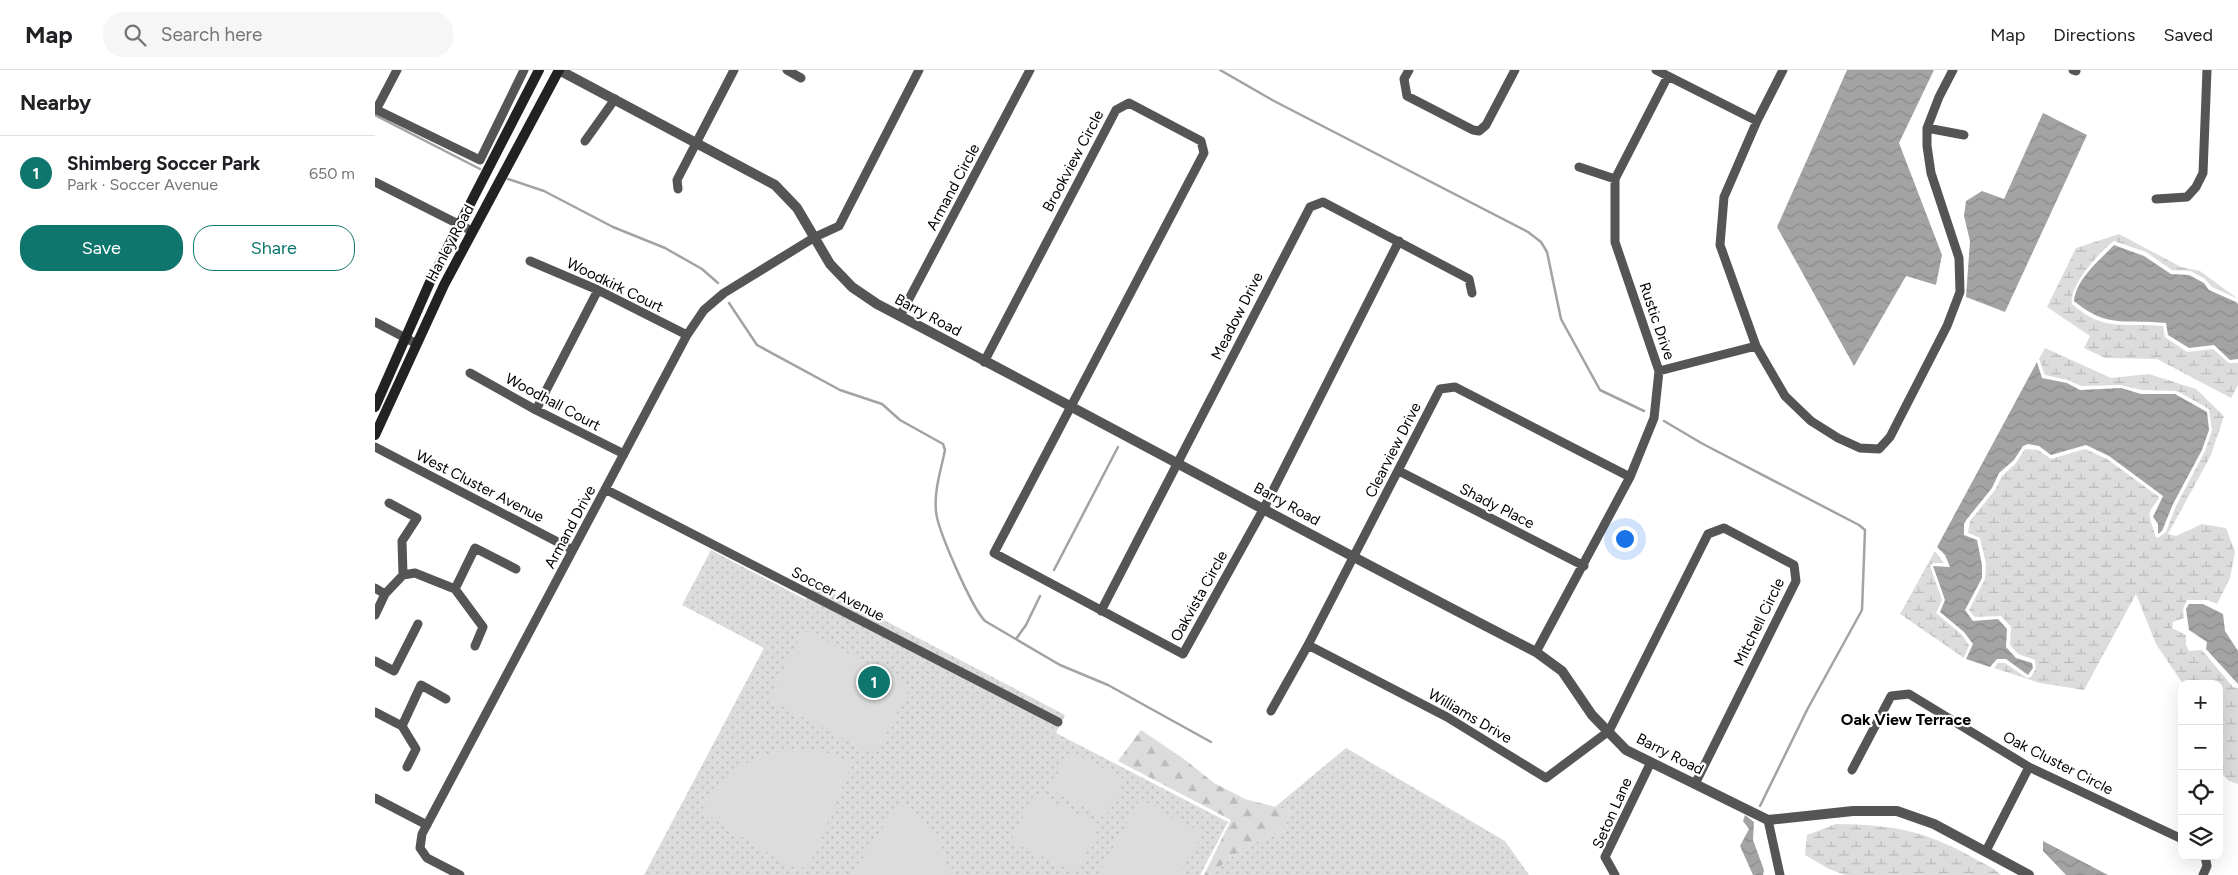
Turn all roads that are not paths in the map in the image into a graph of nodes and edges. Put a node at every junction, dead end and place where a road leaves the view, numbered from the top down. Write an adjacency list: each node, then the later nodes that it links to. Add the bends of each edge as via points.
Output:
1 (397, 70): 18 (street)
2 (524, 70): 18 (street, via 479,160)
3 (539, 70): 29 (main road, Hanley Road)
4 (559, 70): 17 (street, Barry Road); 30 (main road, Hanley Road)
5 (733, 70): 23 (street)
6 (787, 70): 16 (street)
7 (919, 70): 31 (street, via 839,226)
8 (1030, 70): 36 (street, Armand Circle)
9 (1409, 70): 10 (street, via 1404,78 1407,96 1479,131 1486,125)
10 (1515, 70)
11 (1656, 70): 15 (street)
12 (1783, 70): 19 (street)
13 (1953, 70): 20 (street)
14 (2207, 70): 28 (street, via 2203,173 2187,196)
15 (1668, 76): 19 (street); 25 (street, Rustic Drive)
16 (801, 78)
17 (615, 99): 22 (street); 23 (street, Barry Road)
18 (375, 110)
19 (1757, 121): 41 (street, via 1723,197 1720,245)
20 (1927, 128): 21 (street); 41 (street, via 1931,172 1959,258 1960,292 1947,326 1890,437 1879,449 1860,448 1811,421 1785,396)
21 (1964, 135)
22 (585, 141)
23 (697, 143): 27 (street, via 677,180); 31 (street, Barry Road, via 775,185 797,208)
24 (1579, 167): 25 (street)
25 (1615, 178): 43 (street, Rustic Drive, via 1615,242)
26 (375, 182): 29 (street)
27 (678, 190)
28 (2156, 199)
29 (460, 226): 30 (street); 39 (main road, Hanley Road, via 430,282)
30 (472, 231): 40 (main road, Hanley Road)
31 (815, 237): 36 (street, Barry Road, via 830,264 852,287); 38 (street, Armand Drive, via 724,293 704,310)
32 (1399, 241): 35 (street, Meadow Drive, via 1469,279); 51 (street, Meadow Drive, via 1323,202 1310,207); 56 (street, Oakvista Circle)
33 (530, 260): 34 (street, Woodkirk Court)
34 (598, 290): 38 (street, Woodkirk Court); 47 (street)
35 (1472, 294)
36 (900, 316): 42 (street, Barry Road)
37 (375, 322): 39 (street)
38 (687, 335): 50 (street, Armand Drive)
39 (406, 338): 40 (street); 46 (main road, Hanley Road)
40 (417, 344): 48 (main road, Hanley Road)
41 (1756, 346): 43 (street)
42 (984, 362): 45 (street, Barry Road); 45 (street, Brookview Circle, via 1116,110 1129,103 1201,141 1203,153)
43 (1659, 371): 53 (street, Rustic Drive, via 1654,418)
44 (470, 373): 47 (street, Woodhall Court)
45 (1072, 406): 51 (street, Barry Road); 65 (street, Oakvista Circle, via 994,553)
46 (375, 407)
47 (536, 410): 50 (street, Woodhall Court)
48 (375, 434)
49 (375, 447): 57 (street, West Cluster Avenue)
50 (624, 454): 54 (street, Armand Drive)
51 (1177, 462): 56 (street, Barry Road); 65 (street, Meadow Drive)
52 (1399, 471): 53 (street, Clearview Drive, via 1440,389 1455,387); 58 (street, Clearview Drive); 59 (street, Shady Place)
53 (1630, 477): 59 (street, Rustic Drive)
54 (605, 490): 57 (street, Armand Drive); 75 (street, Soccer Avenue)
55 (389, 503): 61 (street, via 417,518 402,541)
56 (1264, 508): 58 (street, Barry Road); 65 (street, Oakvista Circle, via 1183,654)
57 (573, 550): 85 (street, Armand Drive)
58 (1352, 558): 68 (street, Clearview Drive); 70 (street, Barry Road)
59 (1583, 566): 70 (street, Rustic Drive)
60 (515, 568): 63 (street, via 475,548)
61 (403, 575): 63 (street, via 415,573); 64 (street)
62 (375, 588): 64 (street)
63 (455, 589): 69 (street, via 483,627)
64 (385, 594): 66 (street)
65 (1101, 611)
66 (375, 615)
67 (418, 624): 71 (street, via 394,671)
68 (1308, 645): 73 (street, Clearview Drive); 77 (street, Williams Drive, via 1447,717 1546,778)
69 (475, 646)
70 (1537, 652): 77 (street, Barry Road, via 1562,671 1592,715)
71 (375, 662)
72 (446, 699): 76 (street, via 421,685)
73 (1271, 711)
74 (375, 712): 76 (street)
75 (1058, 722)
76 (401, 726): 79 (street, via 416,749)
77 (1609, 731): 78 (street, Barry Road, via 1626,750); 82 (street, Mitchell Circle, via 1708,534 1724,528 1794,565 1796,580)
78 (1651, 762): 82 (street, Barry Road); 90 (street, Seton Lane, via 1605,857)
79 (407, 766)
80 (2029, 767): 81 (street, Oak Cluster Circle, via 1909,694 1891,696); 86 (street, Oak Cluster Circle); 87 (street)
81 (1852, 770)
82 (1695, 784): 84 (street, Barry Road)
83 (375, 798): 85 (street)
84 (1768, 820): 87 (street, via 1853,811 1897,811 1934,824); 91 (street)
85 (427, 825): 89 (street, Armand Drive, via 420,848 427,858)
86 (2178, 837)
87 (1986, 851): 92 (street)
88 (2206, 860): 93 (street)
89 (460, 875)
90 (1615, 875)
91 (1780, 875)
92 (2029, 875)
93 (2203, 875)

